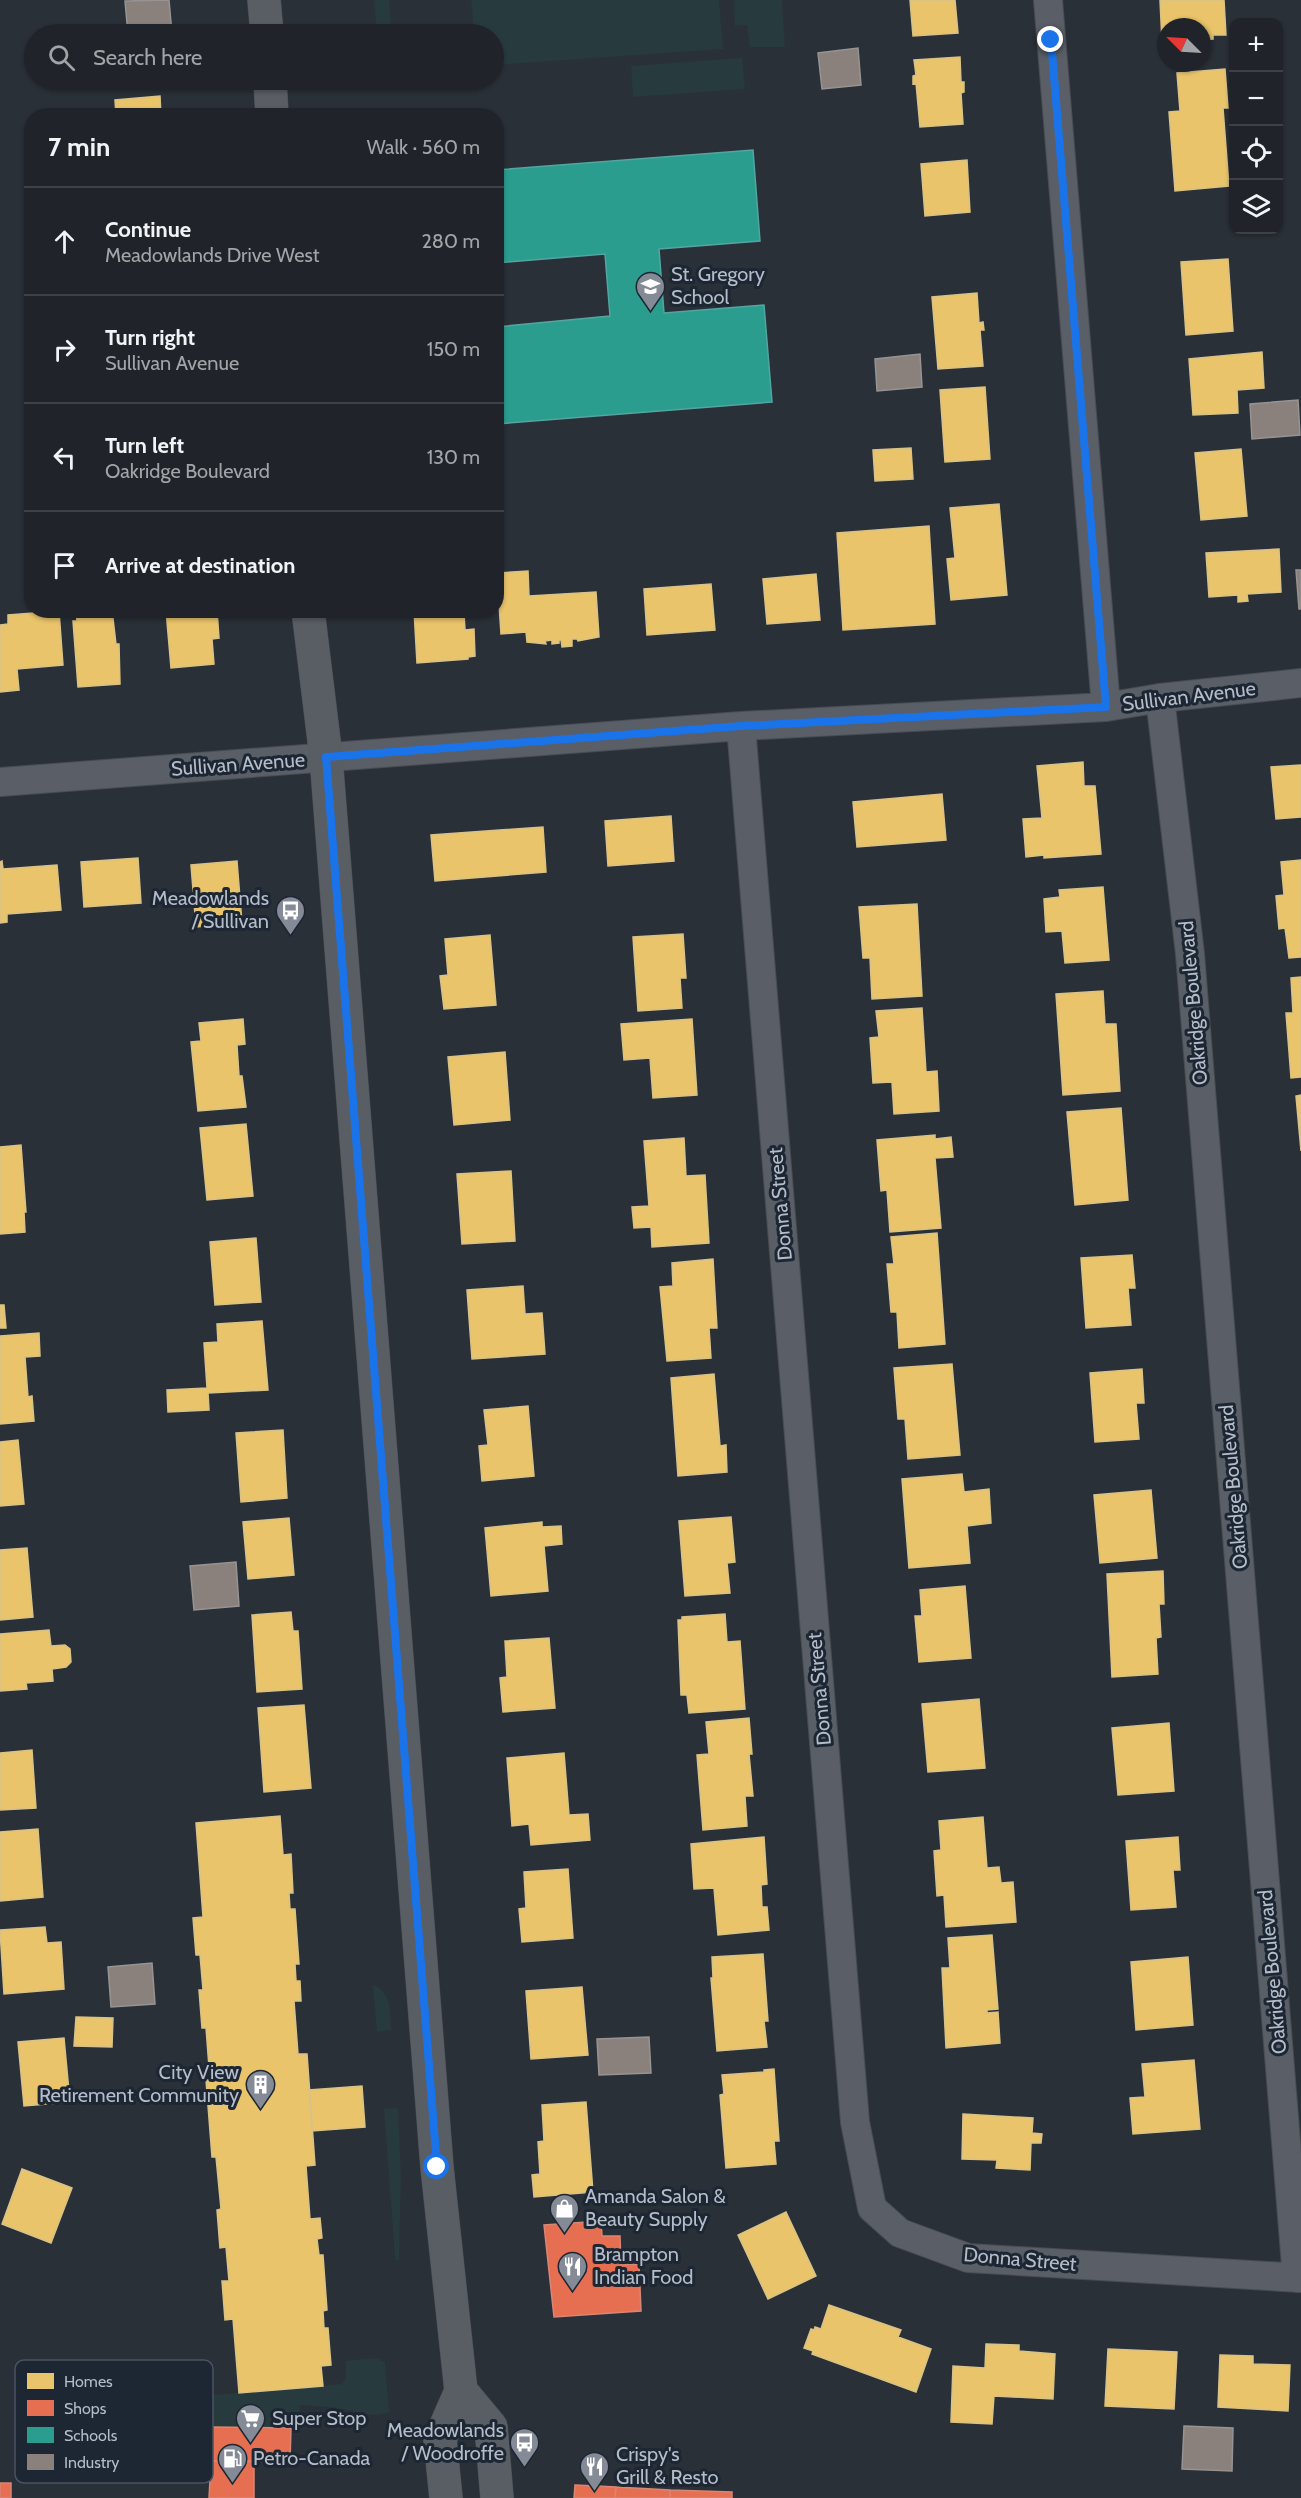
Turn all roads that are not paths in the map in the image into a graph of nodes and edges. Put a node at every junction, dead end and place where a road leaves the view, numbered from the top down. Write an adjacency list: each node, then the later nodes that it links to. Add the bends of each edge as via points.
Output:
1 (264, 0): 3 (main road)
2 (1048, 0): 9 (street)
3 (266, 24)
4 (271, 90): 5 (main road)
5 (272, 108)
6 (310, 618): 11 (main road)
7 (1301, 683): 8 (street, Sullivan Avenue)
8 (1160, 698): 9 (street, Sullivan Avenue); 13 (street, Oakridge Boulevard, via 1190,954)
9 (1106, 707): 10 (street, Sullivan Avenue)
10 (741, 726): 11 (street, Sullivan Avenue); 13 (street, Donna Street, via 855,2122 872,2208 900,2233 968,2258)
11 (326, 757): 12 (street, Sullivan Avenue); 14 (main road, via 435,2143)
12 (0, 782)
13 (1299, 2278)
14 (461, 2391): 15 (main road, via 440,2439); 16 (main road, via 491,2427)
15 (446, 2498)
16 (497, 2498)

